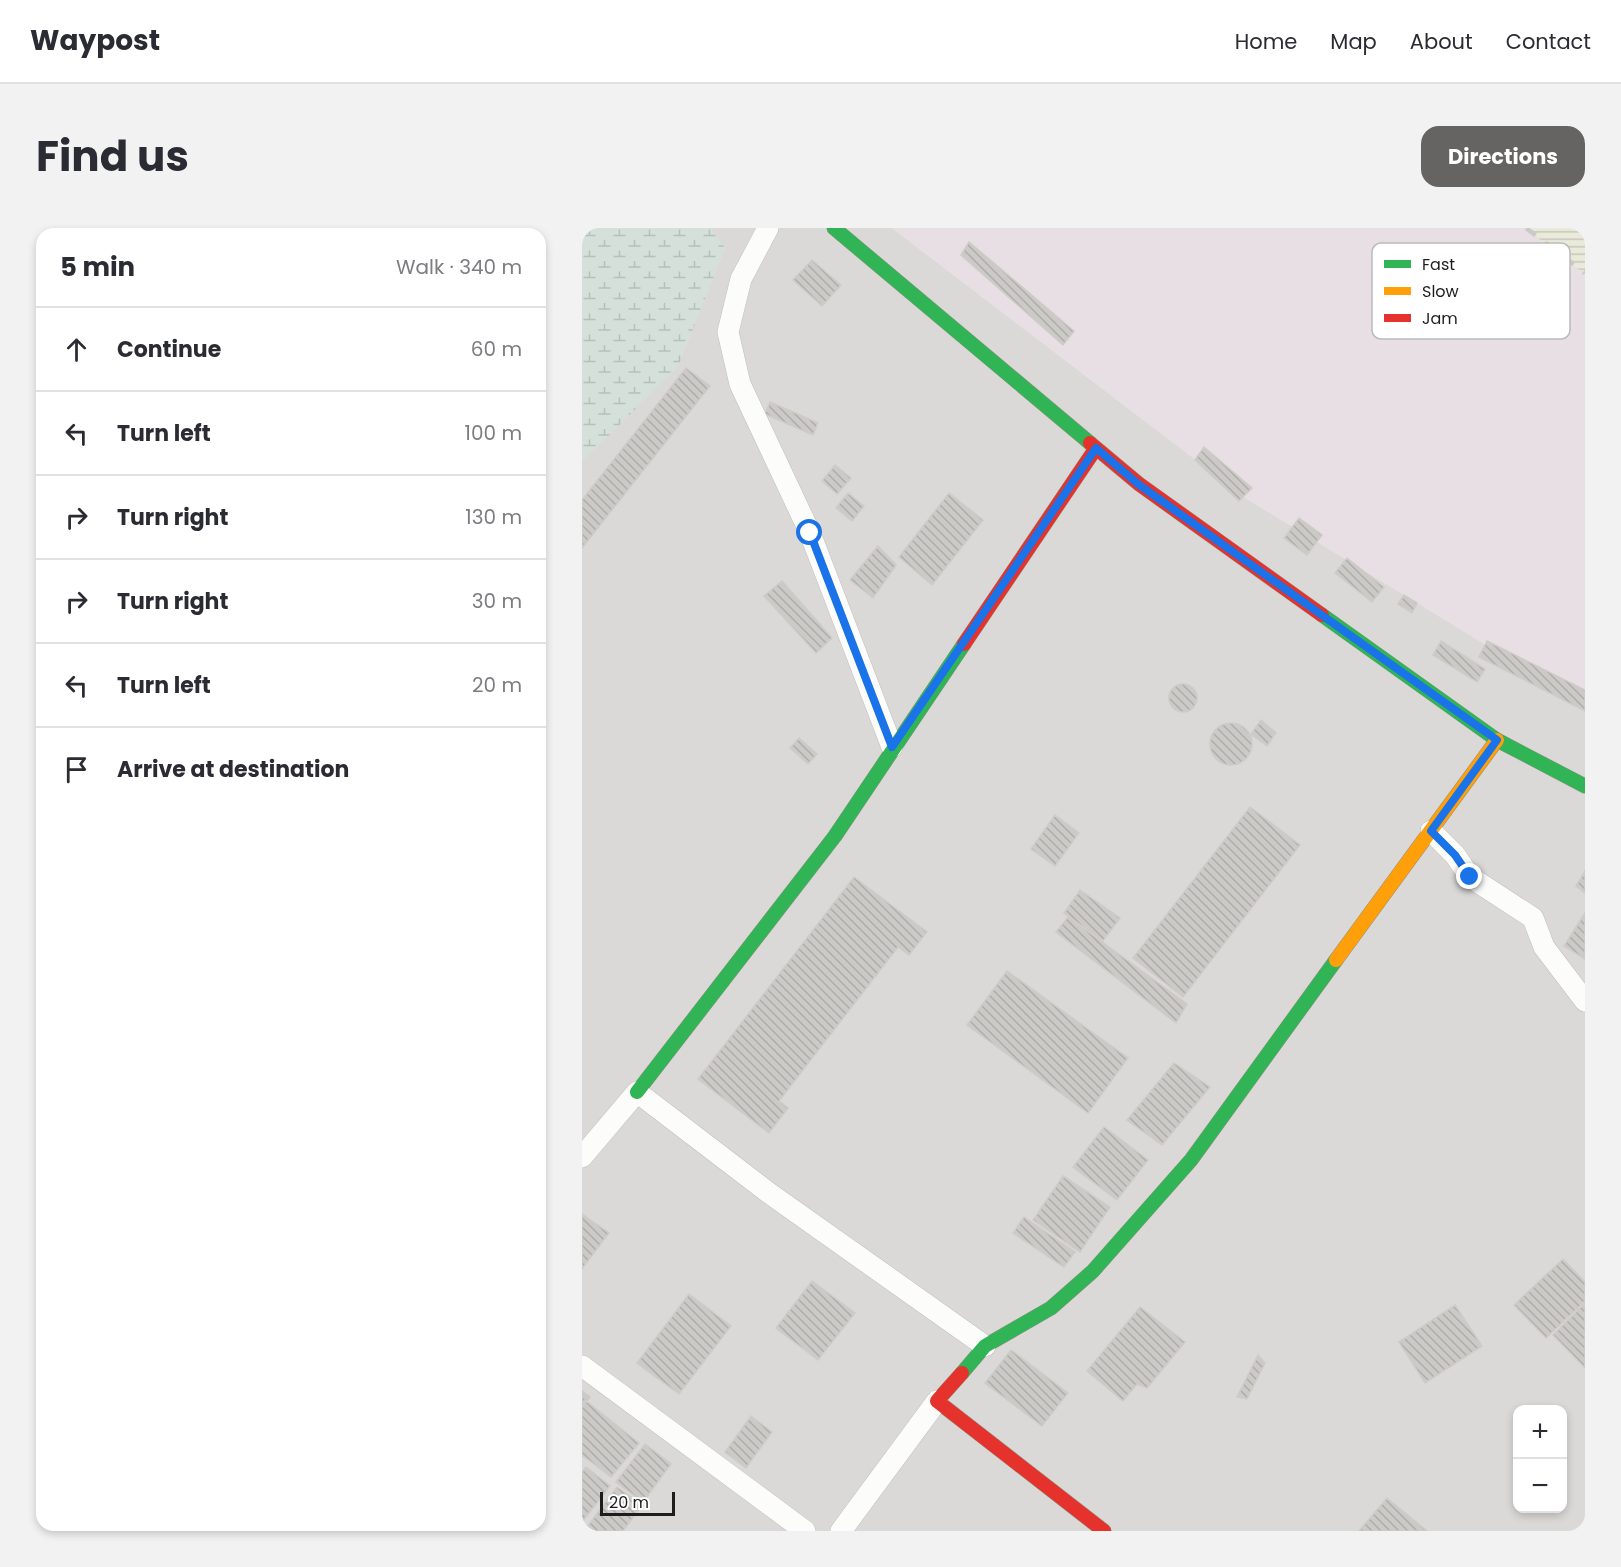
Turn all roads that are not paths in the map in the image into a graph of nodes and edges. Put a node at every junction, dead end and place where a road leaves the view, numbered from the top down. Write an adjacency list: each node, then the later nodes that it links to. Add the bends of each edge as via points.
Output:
1 (768, 228): 5 (street, via 741,279 728,332 738,374 810,533)
2 (834, 228): 3 (street)
3 (1096, 448): 4 (street, via 1138,484); 5 (street)
4 (1497, 740): 6 (street); 7 (street)
5 (892, 747): 9 (street, via 835,836)
6 (1585, 786)
7 (1431, 831): 8 (street, via 1470,877 1533,918 1544,947); 11 (street, via 1191,1160 1093,1271 1051,1308)
8 (1585, 1001)
9 (637, 1092): 10 (street); 11 (street)
10 (582, 1157)
11 (985, 1346): 13 (street)
12 (582, 1366): 14 (street)
13 (937, 1401): 15 (street); 16 (street)
14 (805, 1531)
15 (841, 1531)
16 (1104, 1531)

